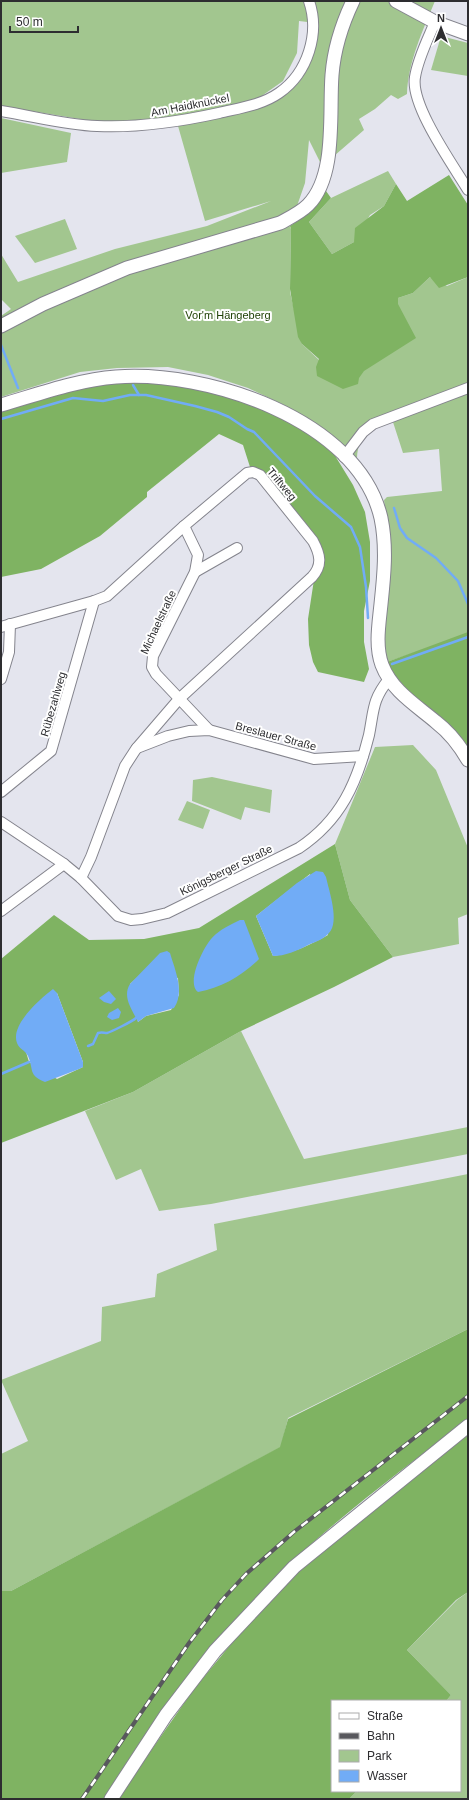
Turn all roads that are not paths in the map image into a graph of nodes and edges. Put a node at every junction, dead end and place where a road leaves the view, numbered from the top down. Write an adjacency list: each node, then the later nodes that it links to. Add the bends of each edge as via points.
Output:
1 (309, 1): 6 (street, Am Haidknückel, via 313,29 310,49 304,62 283,90 259,103 184,120 137,126 76,124)
2 (353, 1): 8 (main road, via 342,29 333,64 330,137 326,166 308,205 280,223 127,268 43,304)
3 (396, 1): 4 (main road)
4 (435, 22): 5 (main road); 7 (street, via 415,76 416,94 422,111)
5 (468, 34)
6 (1, 111)
7 (468, 190)
8 (1, 326)
9 (468, 388): 11 (street, via 373,424 363,432)
10 (1, 405): 11 (main road, via 67,386 115,377 146,376 180,380 229,390 272,406 310,428)
11 (344, 456): 18 (main road, via 362,478 380,516 385,560 378,650)
12 (184, 526): 14 (street, Michaelstraße, via 198,555); 15 (street, Triftweg, via 111,592); 19 (street, Triftweg, via 241,477 247,473 256,473 313,541 320,560 318,569 312,577)
13 (237, 548): 14 (street)
14 (195, 572): 19 (street, Michaelstraße, via 156,648 152,662 156,674)
15 (94, 601): 16 (street, Triftweg); 24 (street, Rübezahlweg, via 51,751)
16 (5, 626): 17 (street, via 9,652)
17 (1, 679)
18 (389, 679): 22 (street, Königsberger Straße, via 374,701); 23 (main road, via 401,693 446,731)
19 (179, 699): 20 (street); 21 (street)
20 (209, 730): 21 (street, Breslauer Straße, via 168,736); 22 (street, Breslauer Straße, via 314,759)
21 (136, 749): 27 (street, via 125,766)
22 (362, 756): 27 (street, Königsberger Straße, via 346,801 311,840 167,913 136,920 122,918)
23 (468, 760)
24 (1, 792)
25 (1, 822): 26 (street, Königsberger Straße)
26 (64, 864): 27 (street, Königsberger Straße); 28 (street)
27 (81, 878)
28 (1, 911)
29 (468, 1426): 30 (main road, via 294,1567 215,1651 166,1716)
30 (111, 1799)

